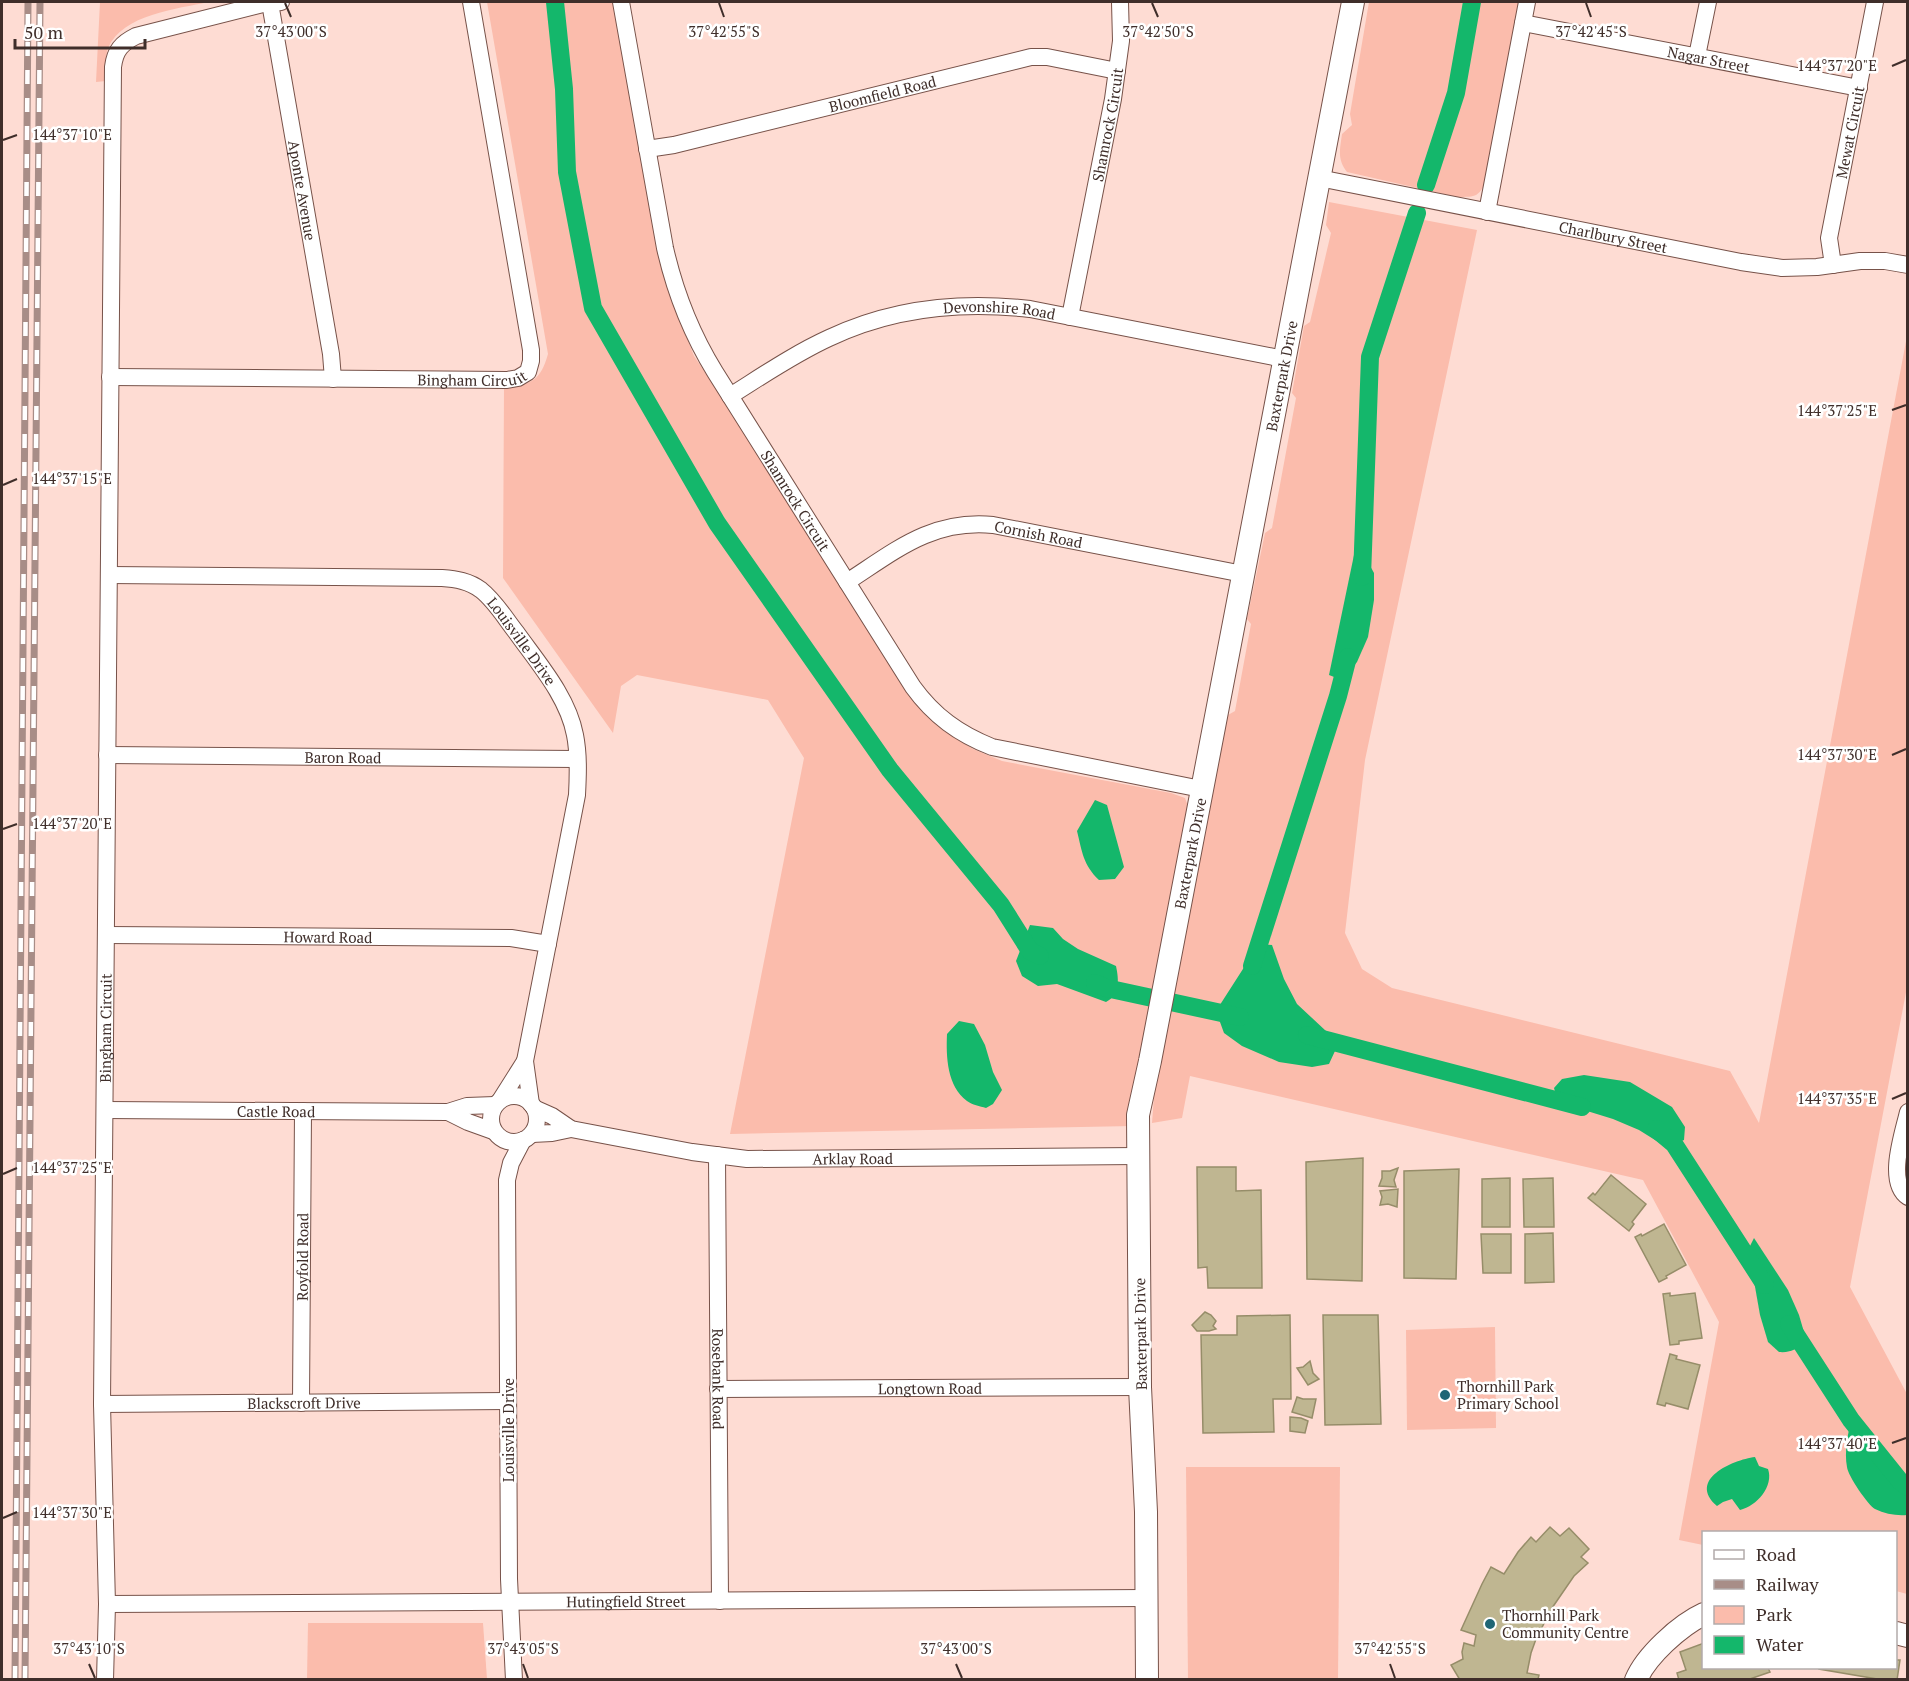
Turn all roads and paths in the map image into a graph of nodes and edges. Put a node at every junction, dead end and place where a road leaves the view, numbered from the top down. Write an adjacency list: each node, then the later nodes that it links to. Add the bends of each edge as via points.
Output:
1 (275, 2): 22 (street, Bingham Circuit, via 136,36 119,46 114,58); 23 (street, Aponte Avenue)
2 (471, 2): 23 (street, Bingham Circuit, via 531,350 528,372 507,380)
3 (621, 2): 15 (street, Shamrock Circuit)
4 (1120, 2): 13 (street, Shamrock Circuit)
5 (1343, 2): 11 (street, Baxterpark Drive)
6 (1353, 2): 11 (street, Baxterpark Drive)
7 (1527, 2): 10 (street)
8 (1708, 2): 12 (street)
9 (1875, 2): 14 (street, Mewat Circuit)
10 (1523, 22): 12 (street, Nagar Street); 17 (street)
11 (1347, 36): 16 (street, Baxterpark Drive)
12 (1697, 56): 14 (street, Nagar Street)
13 (1117, 71): 15 (street, Bloomfield Road, via 1047,57 1022,58); 20 (street, Shamrock Circuit)
14 (1859, 88): 18 (street, Mewat Circuit, via 1829,237)
15 (647, 150): 24 (street, Shamrock Circuit, via 674,283 699,345)
16 (1319, 178): 17 (street, Charlbury Street); 21 (street, Baxterpark Drive)
17 (1486, 212): 18 (street, Charlbury Street, via 1741,262 1782,268)
18 (1833, 265): 19 (street, Charlbury Street, via 1885,261)
19 (1908, 265)
20 (1070, 317): 21 (street, Devonshire Road); 24 (street, Devonshire Road, via 980,305 887,316 812,346)
21 (1284, 358): 25 (street, Baxterpark Drive)
22 (110, 377): 23 (street, Bingham Circuit); 26 (street, Bingham Circuit)
23 (333, 379)
24 (730, 396): 27 (street, Shamrock Circuit)
25 (1243, 574): 27 (street, Cornish Road, via 993,525 969,524 945,527 919,537); 30 (street, Baxterpark Drive)
26 (109, 575): 28 (street, Bingham Circuit); 29 (street, Louisville Drive, via 442,578 469,583 494,602 551,679 575,735)
27 (847, 582): 30 (street, Shamrock Circuit, via 923,701 962,734 1006,751)
28 (107, 755): 29 (street, Baron Road); 31 (street, Bingham Circuit)
29 (577, 759): 32 (street, Louisville Drive, via 577,795)
30 (1201, 789): 44 (street, Baxterpark Drive, via 1138,1115)
31 (106, 935): 32 (street, Howard Road, via 511,938); 36 (street, Bingham Circuit)
32 (548, 944): 33 (street, Louisville Drive)
33 (525, 1061): 34 (street, Louisville Drive); 35 (street, Louisville Drive)
34 (498, 1102): 35 (street, via 517,1096); 38 (street, Castle Road); 41 (street, via 490,1120)
35 (532, 1106): 40 (street, Arklay Road); 42 (street, via 536,1127)
36 (105, 1110): 37 (street, Castle Road); 51 (street, Bingham Circuit)
37 (303, 1111): 38 (street, Castle Road); 50 (street, Royfold Road)
38 (448, 1112): 41 (street, Castle Road)
39 (1908, 1112): 46 (street, via 1895,1173 1898,1185)
40 (571, 1129): 42 (street, Arklay Road); 43 (street, Arklay Road)
41 (495, 1133): 42 (street, via 510,1142); 45 (street, Louisville Drive)
42 (527, 1137): 45 (street, Louisville Drive, via 511,1163)
43 (717, 1155): 44 (street, Arklay Road, via 747,1159); 48 (street, Rosebank Road)
44 (1138, 1156): 47 (street, Baxterpark Drive)
45 (507, 1180): 49 (street, Louisville Drive)
46 (1908, 1197)
47 (1140, 1386): 48 (street, Longtown Road); 52 (street, Baxterpark Drive)
48 (718, 1389): 53 (street, Rosebank Road)
49 (508, 1401): 50 (street, Blackscroft Drive); 54 (street, Louisville Drive)
50 (301, 1403): 51 (street, Blackscroft Drive)
51 (102, 1404): 55 (street, Bingham Circuit)
52 (1146, 1598): 53 (street, Hutingfield Street); 59 (street, Baxterpark Drive)
53 (720, 1601): 54 (street, Hutingfield Street)
54 (510, 1603): 55 (street, Hutingfield Street); 58 (street, Louisville Drive)
55 (107, 1604): 57 (street, Bingham Circuit)
56 (1702, 1615): 60 (street, via 1656,1651)
57 (105, 1680)
58 (514, 1680)
59 (1147, 1680)
60 (1636, 1680)

